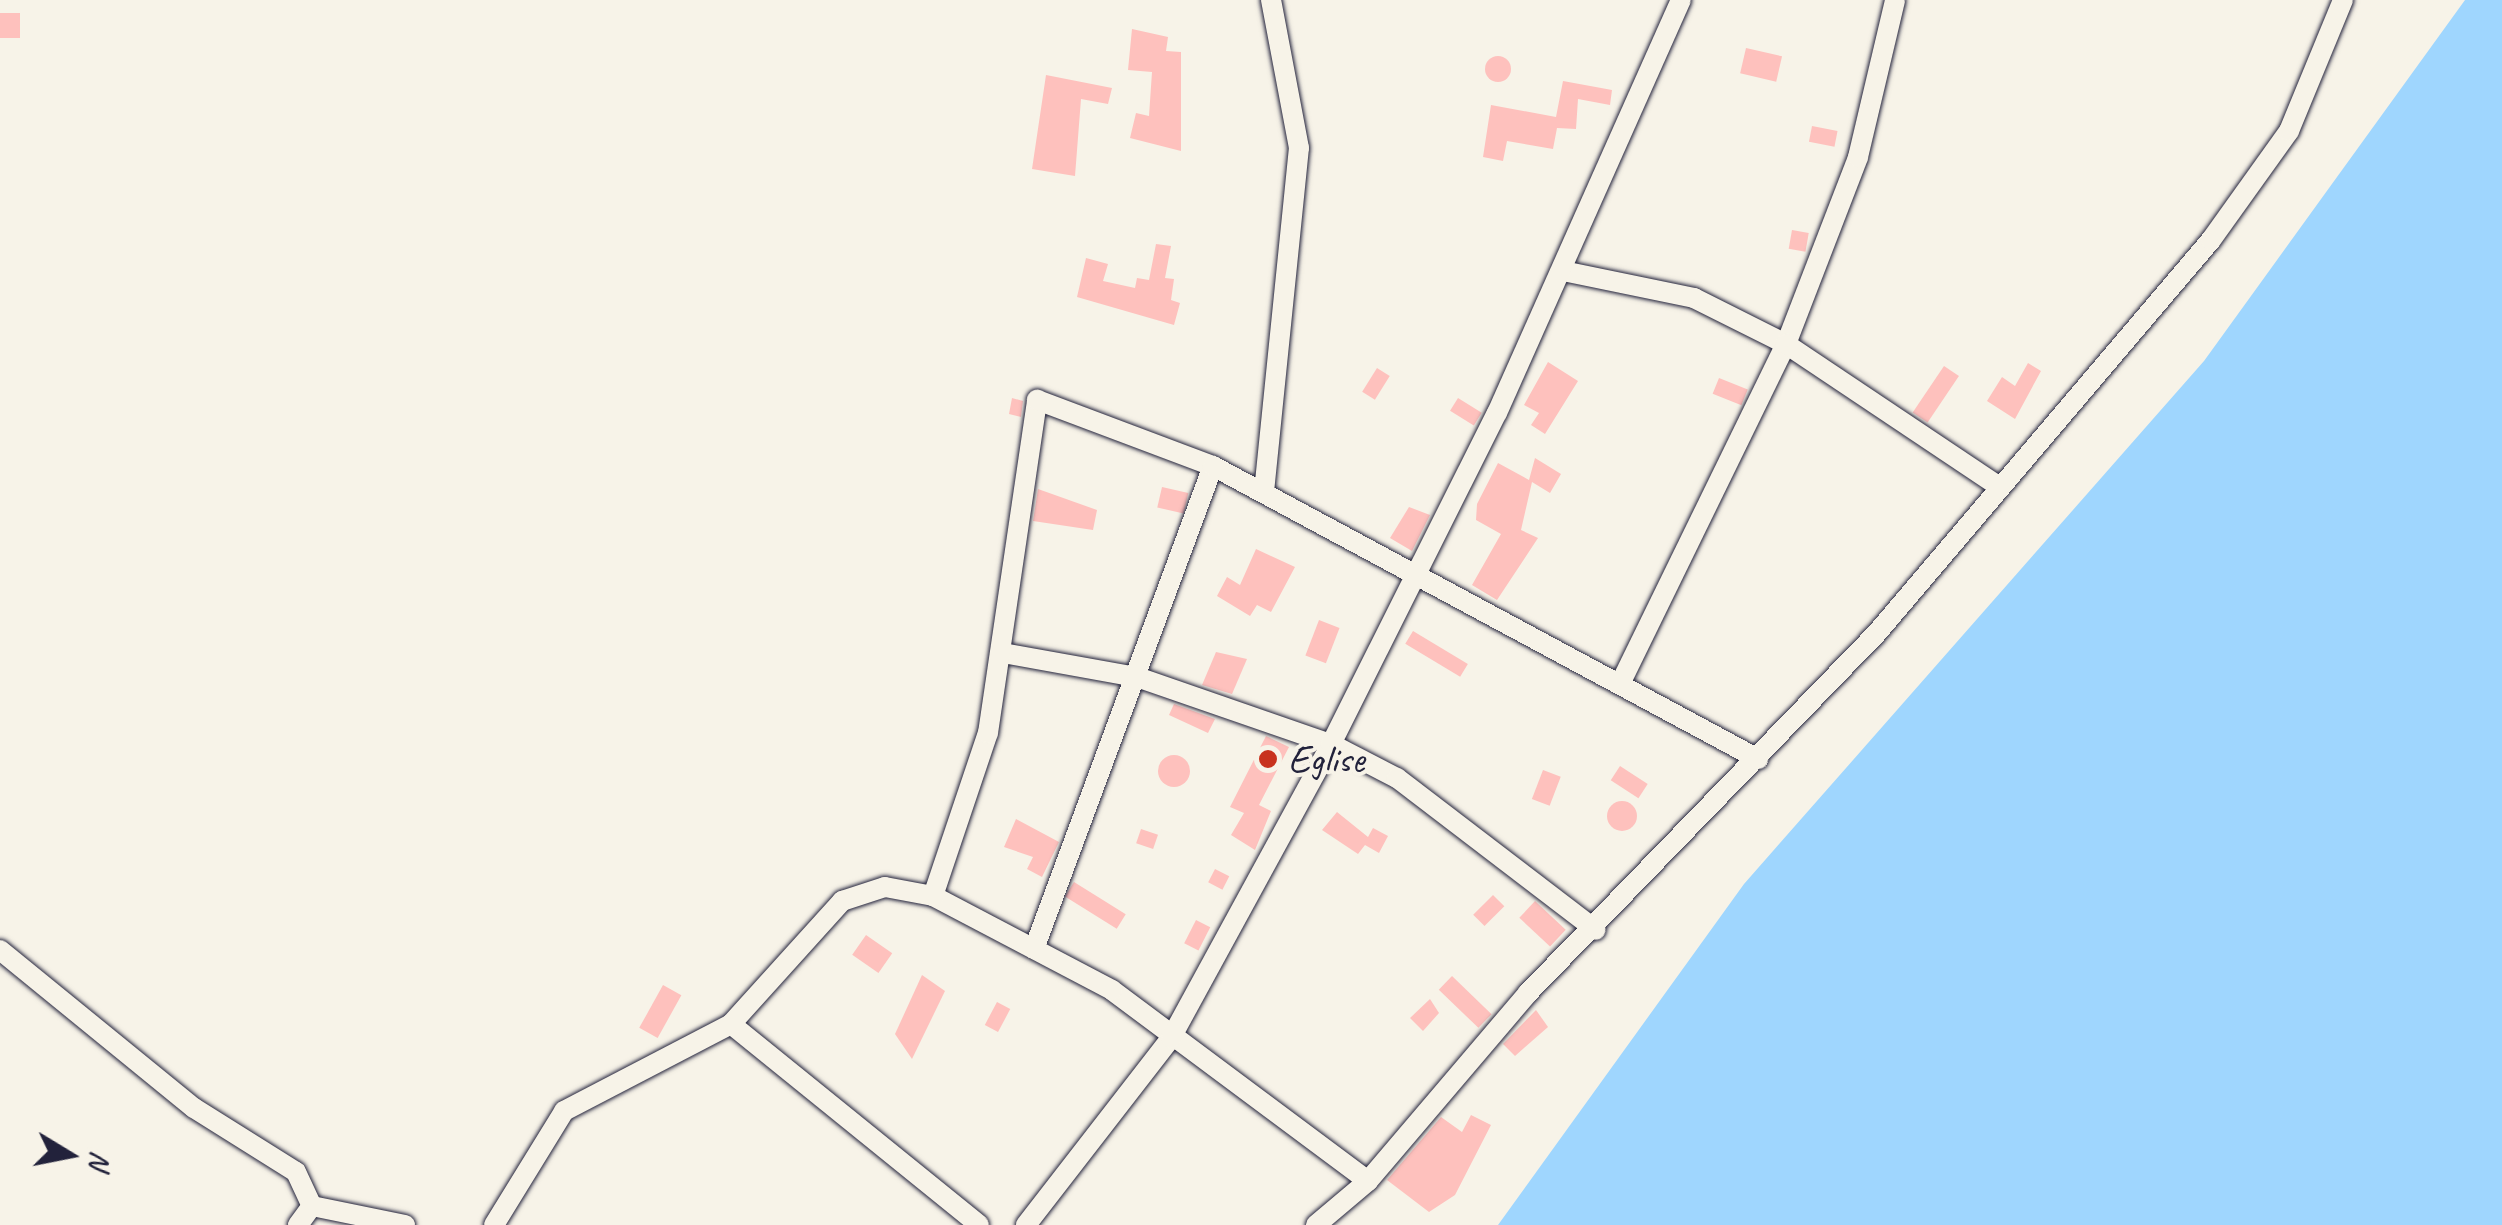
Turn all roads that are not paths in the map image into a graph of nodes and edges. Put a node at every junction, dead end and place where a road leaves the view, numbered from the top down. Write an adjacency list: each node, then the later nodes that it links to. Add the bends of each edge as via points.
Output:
1 (1271, 0): 9 (street, via 1299,148)
2 (1680, 0): 5 (street)
3 (1896, 0): 6 (street, via 1858,157)
4 (2343, 0): 8 (street, via 2289,131 2211,240)
5 (1563, 271): 6 (street, via 1694,298); 10 (street)
6 (1786, 344): 8 (street); 13 (street)
7 (1213, 466): 9 (street); 11 (street, via 1088,412 1036,400); 12 (street)
8 (2000, 487): 15 (street)
9 (1264, 492): 10 (street)
10 (1417, 570): 13 (street); 14 (street)
11 (1003, 653): 12 (street); 16 (street, via 988,733)
12 (1137, 677): 14 (street); 19 (street)
13 (1623, 678): 15 (street)
14 (1330, 744): 17 (street, via 1397,778); 21 (street)
15 (1758, 759): 17 (street)
16 (933, 896): 19 (street); 20 (street, via 885,887 842,901)
17 (1596, 930): 22 (street, via 1528,993)
18 (0, 950): 23 (street, via 194,1108 296,1172)
19 (1034, 950): 21 (street, via 1112,990)
20 (731, 1024): 26 (street, via 564,1112); 27 (street)
21 (1171, 1038): 22 (street); 28 (street)
22 (1368, 1181): 29 (street)
23 (312, 1206): 24 (street); 25 (street)
24 (298, 1225)
25 (405, 1225)
26 (494, 1225)
27 (980, 1225)
28 (1026, 1225)
29 (1316, 1225)

